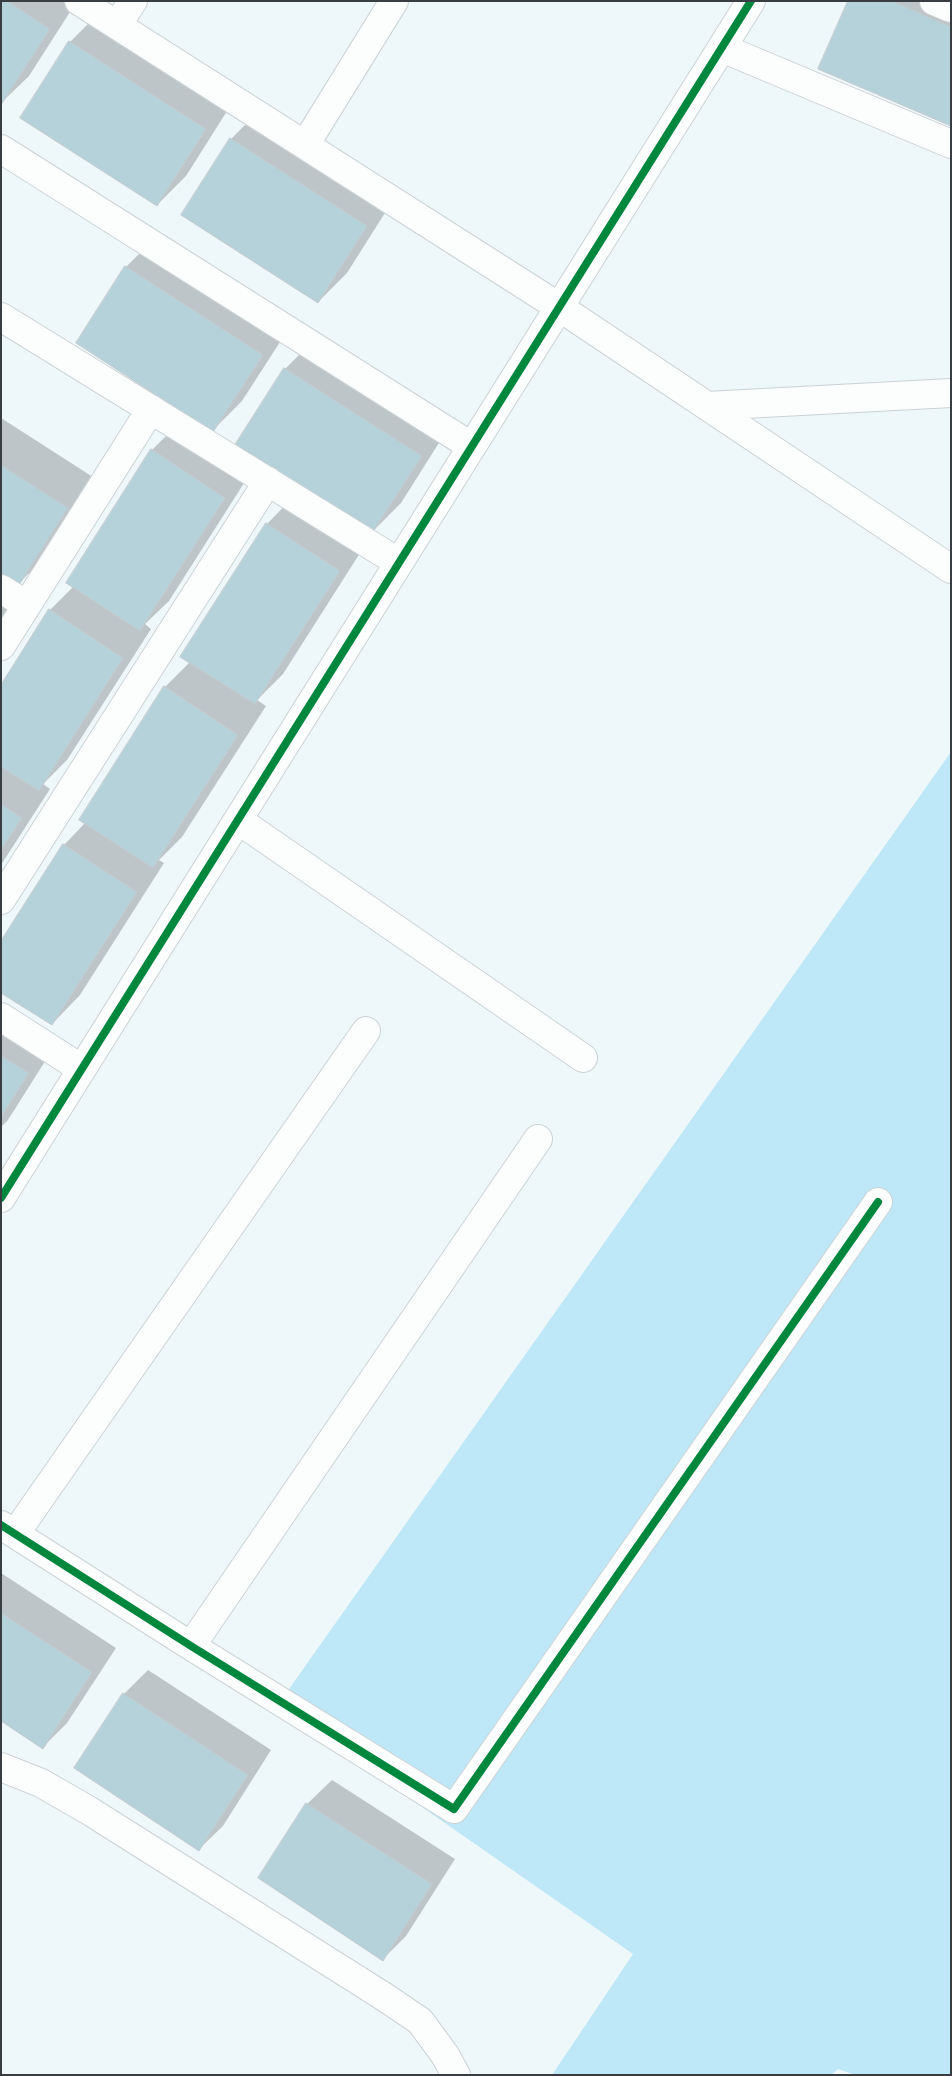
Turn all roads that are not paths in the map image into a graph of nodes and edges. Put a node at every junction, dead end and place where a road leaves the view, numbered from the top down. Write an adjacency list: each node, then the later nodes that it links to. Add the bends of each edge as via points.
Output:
1 (80, 1): 7 (street)
2 (133, 1): 7 (street)
3 (394, 1): 10 (street)
4 (751, 1): 8 (street)
5 (934, 1): 6 (street)
6 (951, 8)
7 (117, 25): 10 (street)
8 (722, 48): 9 (street); 12 (street)
9 (951, 144)
10 (305, 145): 12 (street)
11 (1, 149): 17 (street)
12 (559, 307): 15 (street); 17 (street)
13 (1, 317): 16 (street)
14 (951, 393): 15 (street)
15 (707, 406): 20 (street)
16 (151, 409): 18 (street); 22 (street)
17 (471, 446): 19 (street)
18 (268, 481): 19 (street); 25 (street)
19 (398, 562): 24 (street)
20 (951, 569)
21 (1, 589): 22 (street)
22 (27, 605): 23 (street)
23 (1, 646)
24 (238, 820): 28 (street); 29 (street)
25 (1, 900)
26 (1, 1017): 29 (street)
27 (366, 1031): 33 (street)
28 (583, 1058)
29 (82, 1069): 31 (street)
30 (538, 1139): 34 (street)
31 (1, 1198)
32 (878, 1202): 34 (street, via 454,1809)
33 (8, 1529): 34 (street)
34 (191, 1646)
35 (1, 1767): 36 (street, via 41,1783 88,1810 420,2021)
36 (456, 2075)

